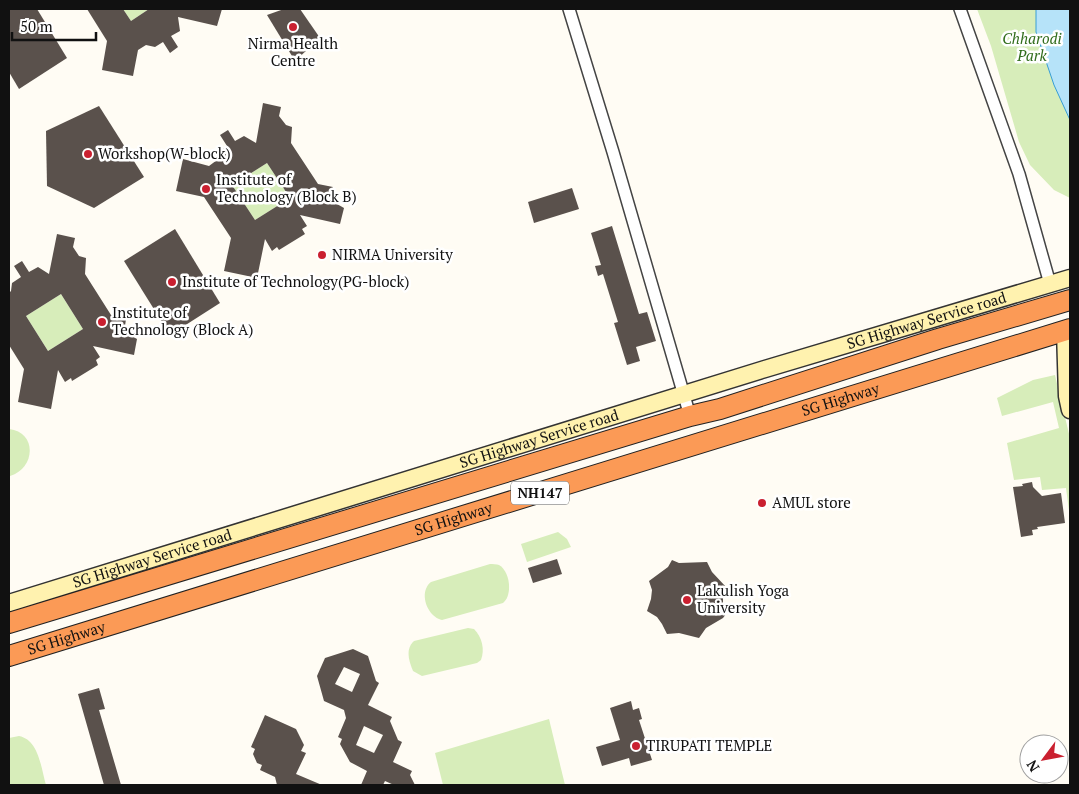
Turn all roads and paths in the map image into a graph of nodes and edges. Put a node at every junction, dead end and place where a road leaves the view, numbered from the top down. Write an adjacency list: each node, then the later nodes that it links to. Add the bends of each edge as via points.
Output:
1 (569, 9): 7 (street)
2 (960, 9): 4 (street, via 1019,174)
3 (1070, 278): 4 (street, SG Highway Service road)
4 (1050, 284): 7 (street, SG Highway Service road)
5 (1070, 300): 9 (highway, SG Highway / NH147)
6 (1068, 330): 8 (street, via 1067,396); 12 (highway, SG Highway / NH147)
7 (684, 394): 9 (street); 10 (street, SG Highway Service road)
8 (1070, 410)
9 (690, 416): 11 (highway, SG Highway / NH147)
10 (9, 603)
11 (9, 623)
12 (9, 656)

